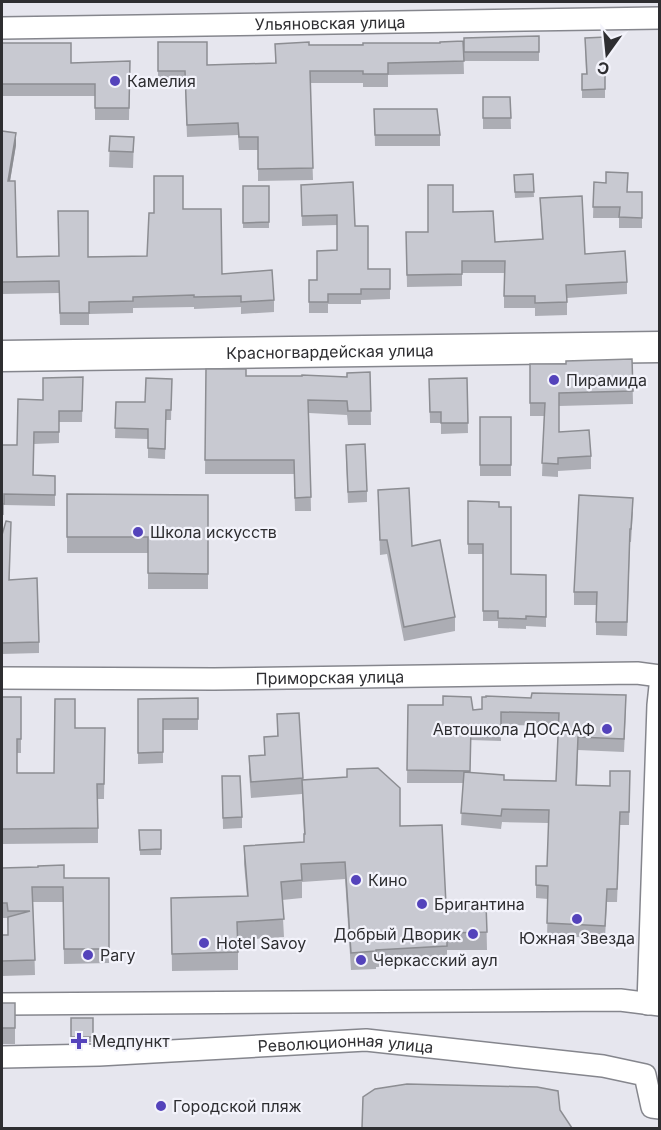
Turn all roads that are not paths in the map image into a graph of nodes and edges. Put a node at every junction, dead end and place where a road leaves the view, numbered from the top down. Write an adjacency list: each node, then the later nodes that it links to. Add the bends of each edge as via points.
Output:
1 (660, 18): 2 (street, Ульяновская улица)
2 (2, 28)
3 (660, 347): 4 (street, Красногвардейская улица)
4 (2, 356)
5 (660, 676): 6 (street, Приморская улица, via 637,673)
6 (2, 678)
7 (660, 686): 9 (street)
8 (2, 1004): 9 (street, via 620,1000)
9 (654, 1005)
10 (2, 1057): 11 (street, Революционная улица, via 366,1040 603,1066 645,1075 652,1107)
11 (660, 1108)

